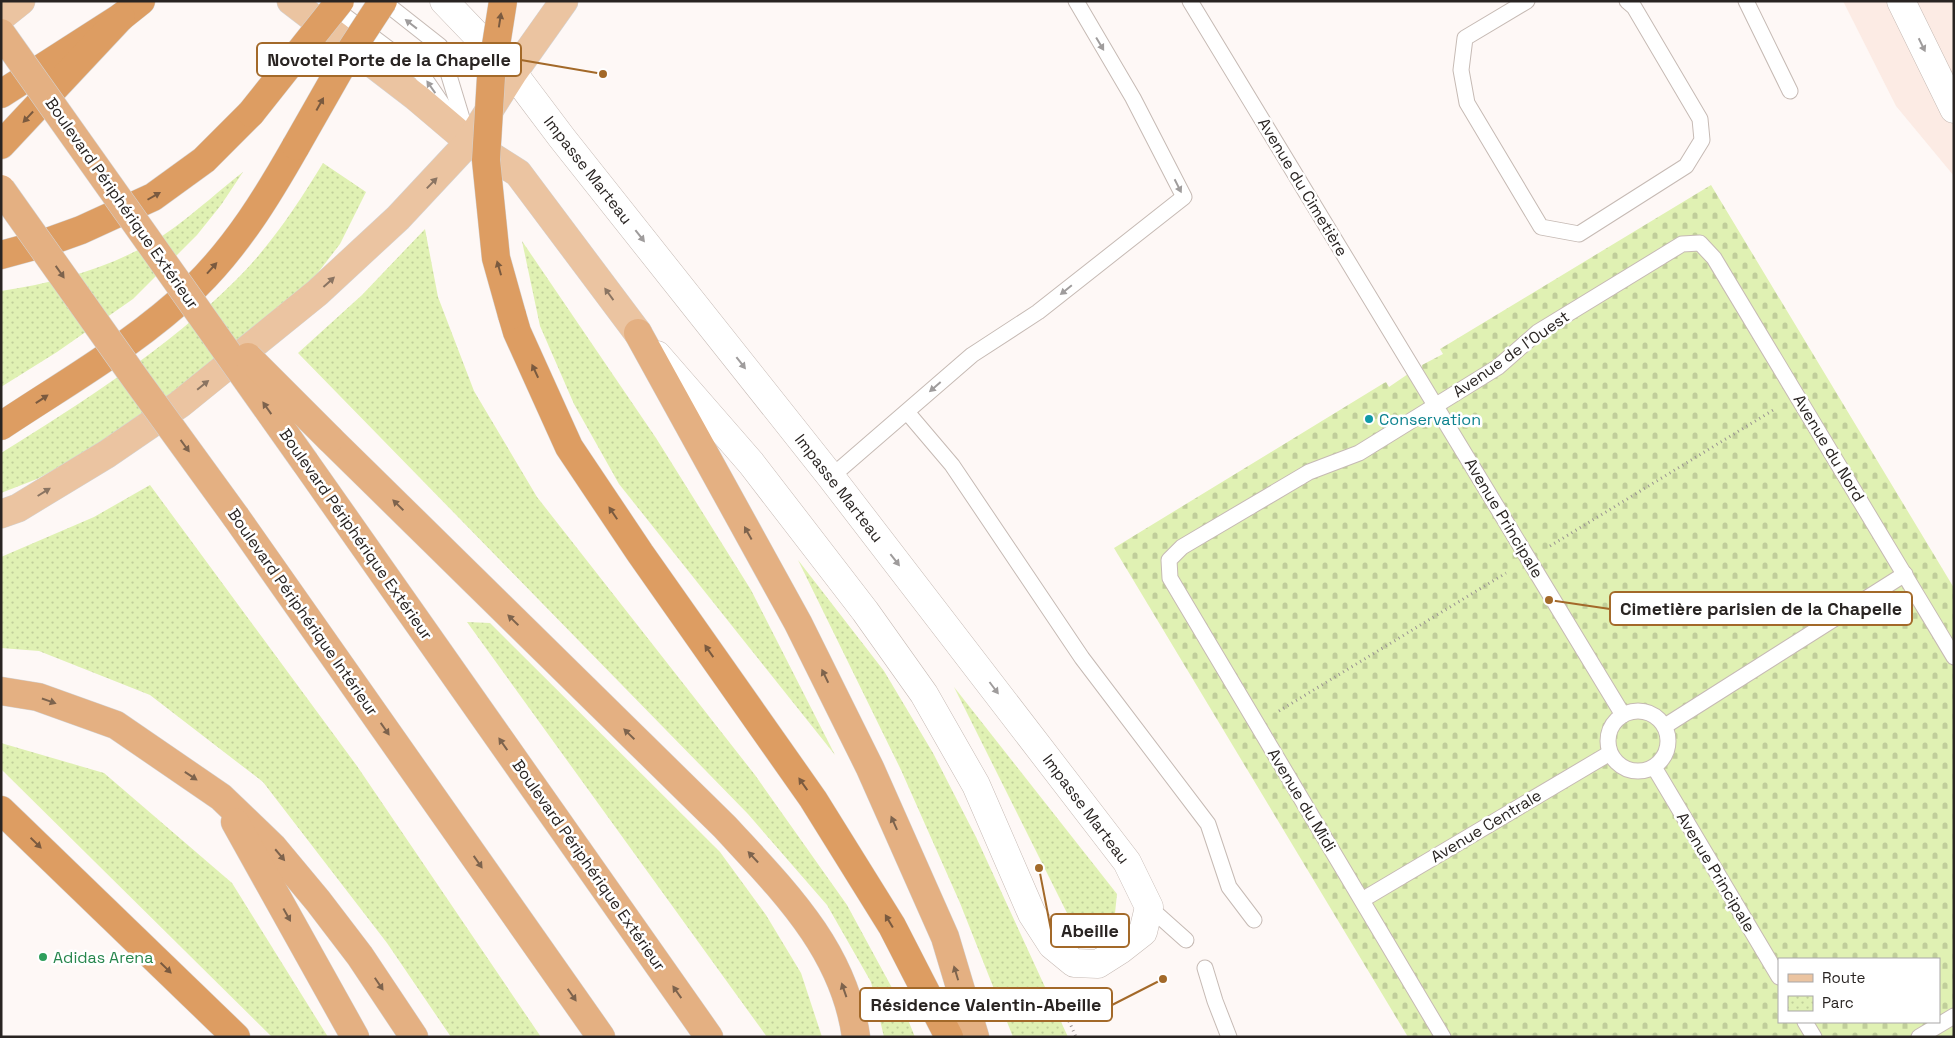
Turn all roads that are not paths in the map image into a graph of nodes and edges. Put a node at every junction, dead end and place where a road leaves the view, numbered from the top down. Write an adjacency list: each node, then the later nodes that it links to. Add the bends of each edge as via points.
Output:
1 (20, 1): 16 (main road)
2 (291, 1): 22 (main road)
3 (326, 1): 22 (lane, one-way to 3, via 421,73)
4 (340, 1): 26 (highway, one-way to 4, bridge, via 45,244 153,197 204,160 251,113)
5 (383, 1): 22 (lane, one-way to 5, via 440,46); 32 (highway, one-way to 5, bridge, via 141,333 195,287 231,247 264,202 349,53)
6 (444, 1): 18 (street, Impasse Marteau)
7 (503, 1): 59 (highway, one-way to 7, bridge, via 892,926 813,799 640,554 570,447 517,332 496,258 486,160 491,77)
8 (564, 1): 18 (main road)
9 (1076, 1): 31 (lane, one-way to 31, via 1133,98 1184,196 1038,312 972,355)
10 (1190, 1): 29 (lane, Avenue du Cimetière)
11 (1527, 1): 12 (lane, via 1465,38 1461,70 1467,103 1541,227 1579,234 1686,166 1702,140 1700,119 1634,6)
12 (1627, 1)
13 (1746, 1): 19 (lane)
14 (1900, 1): 21 (street, one-way to 21)
15 (131, 9): 20 (highway); 23 (highway, one-way to 23)
16 (1, 17)
17 (1, 32): 27 (highway, Boulevard Périphérique Extérieur, bridge)
18 (513, 73): 22 (main road); 33 (street, Impasse Marteau, one-way to 33)
19 (1790, 91)
20 (1, 94)
21 (1954, 109)
22 (469, 142): 28 (main road, one-way to 22, via 518,173); 34 (main road, one-way to 22, via 18,508 180,404 324,286 398,218)
23 (1, 145)
24 (1, 189): 56 (highway, Boulevard Périphérique Intérieur, one-way to 56, bridge)
25 (1700, 243): 30 (lane, Avenue de l'Ouest, via 1682,244 1538,332 1498,367); 36 (lane, Avenue du Nord, via 1714,258)
26 (1, 255)
27 (194, 304): 57 (highway, Boulevard Périphérique Extérieur, one-way to 27, bridge); 58 (highway, one-way to 27, bridge, via 854,1018 843,985 826,948 802,912 774,880)
28 (638, 333): 46 (street, via 750,463 865,611 924,694 976,785 1032,914 1052,945 1074,962 1098,964 1143,932); 60 (highway, one-way to 28, via 945,937 870,768 798,623)
29 (1416, 372): 30 (lane, Avenue Principale)
30 (1436, 405): 35 (lane, Avenue de l'Ouest, via 1360,453 1309,472 1182,547); 39 (lane, Avenue Principale)
31 (907, 412): 33 (lane); 47 (lane, via 952,465 1082,658 1208,824 1229,887)
32 (1, 426)
33 (831, 477): 46 (street, Impasse Marteau, one-way to 46, via 1127,862)
34 (1, 514)
35 (1169, 560): 45 (lane, Avenue du Midi, via 1170,578)
36 (1904, 574): 37 (lane, Avenue du Nord); 40 (lane)
37 (1954, 656)
38 (1, 691): 43 (highway, one-way to 43, via 38,697 116,725)
39 (1623, 715): 40 (lane, via 1651,713); 41 (lane, via 1611,727)
40 (1665, 726): 42 (lane, via 1668,734 1666,753)
41 (1610, 753): 42 (lane, via 1624,768 1634,771); 45 (lane, Avenue Centrale)
42 (1654, 767): 50 (lane, Avenue Principale)
43 (220, 796): 54 (highway, one-way to 54); 55 (highway, one-way to 55, via 273,847 318,901 360,956)
44 (1, 810): 53 (highway, one-way to 53)
45 (1362, 900): 62 (lane, Avenue du Midi)
46 (1149, 907): 48 (lane)
47 (1254, 920)
48 (1186, 940)
49 (1205, 968): 61 (lane)
50 (1778, 975)
51 (1954, 1016): 64 (lane)
52 (1806, 1023): 63 (lane)
53 (236, 1037)
54 (355, 1037)
55 (414, 1037)
56 (601, 1037)
57 (709, 1037)
58 (856, 1037)
59 (949, 1037)
60 (975, 1037)
61 (1229, 1037)
62 (1443, 1037)
63 (1814, 1037)
64 (1919, 1037)

